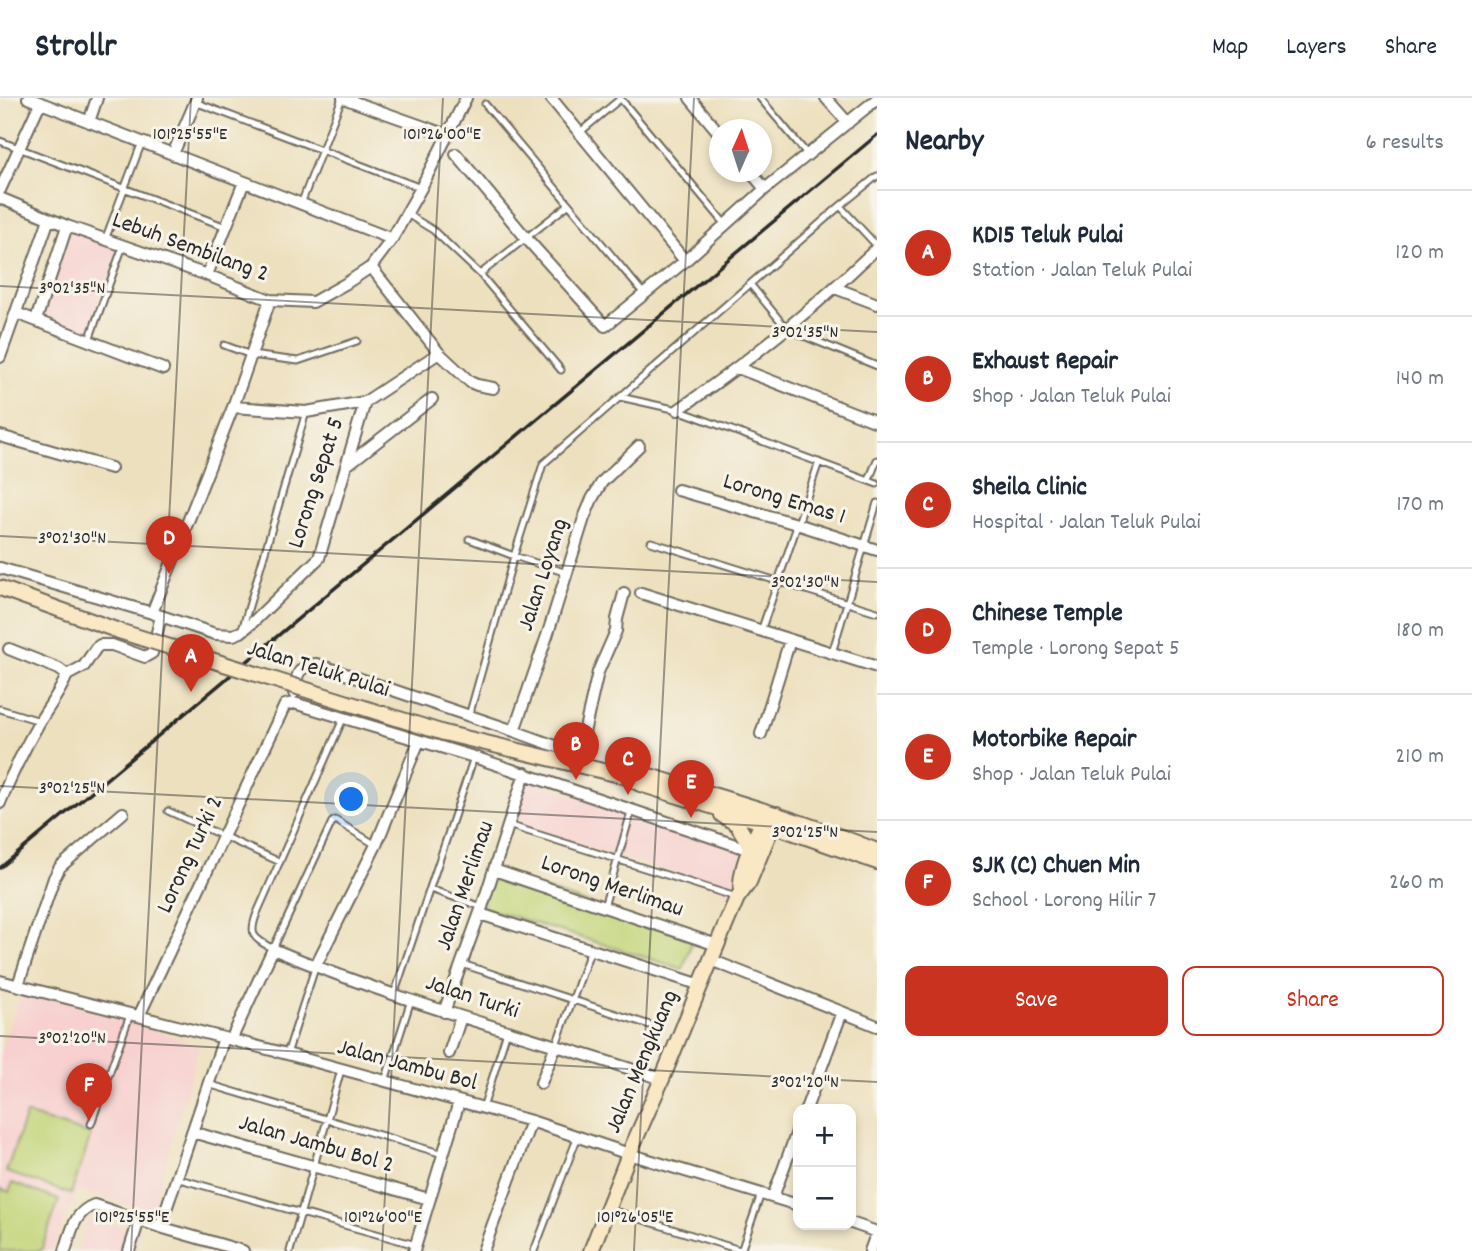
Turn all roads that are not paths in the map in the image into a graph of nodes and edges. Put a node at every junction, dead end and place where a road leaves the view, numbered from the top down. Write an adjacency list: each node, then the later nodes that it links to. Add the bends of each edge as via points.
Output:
1 (28, 98): 12 (street)
2 (97, 98): 14 (street)
3 (342, 98): 18 (street); 22 (lane)
4 (466, 98): 18 (street, Lebuh Sembilang 2)
5 (551, 98): 17 (street)
6 (620, 98): 17 (lane); 39 (lane)
7 (690, 98): 15 (street)
8 (760, 98): 25 (lane)
9 (826, 98): 16 (street)
10 (877, 99): 16 (street)
11 (196, 100): 22 (lane); 23 (street)
12 (40, 103): 14 (street); 21 (street)
13 (485, 104): 35 (lane)
14 (89, 122): 20 (street)
15 (709, 122)
16 (848, 123): 25 (street)
17 (579, 133): 47 (street)
18 (447, 135): 29 (street, Lebuh Sembilang 2)
19 (0, 141): 21 (lane)
20 (142, 142): 23 (street); 30 (lane)
21 (19, 149): 30 (lane); 32 (street)
22 (322, 150): 29 (lane); 34 (lane)
23 (173, 154): 27 (street)
24 (456, 154): 43 (street)
25 (808, 155): 31 (street)
26 (877, 176): 36 (lane)
27 (244, 181): 34 (street); 41 (street)
28 (759, 182): 31 (street)
29 (421, 188): 37 (street, Lebuh Sembilang 2)
30 (124, 189): 41 (lane); 44 (lane)
31 (765, 189): 39 (street)
32 (0, 190)
33 (0, 198): 38 (street, Lebuh Sembilang 2)
34 (301, 204): 42 (street)
35 (568, 205): 43 (lane); 53 (lane)
36 (840, 206): 46 (lane); 51 (lane)
37 (406, 213): 42 (street, Lebuh Sembilang 2); 49 (lane, via 433,230)
38 (49, 219): 40 (street, Lebuh Sembilang 2); 56 (street)
39 (726, 225): 47 (street)
40 (67, 226): 44 (street, Lebuh Sembilang 2); 57 (street)
41 (226, 227): 50 (street)
42 (392, 239): 48 (street, Lebuh Sembilang 2)
43 (527, 239): 49 (lane); 53 (street, via 605,326)
44 (105, 240): 45 (street, Lebuh Sembilang 2)
45 (123, 246): 50 (street, Lebuh Sembilang 2); 59 (lane)
46 (877, 247): 52 (street)
47 (685, 261): 53 (street)
48 (371, 267): 54 (street, Lebuh Sembilang 2, via 313,302); 62 (street)
49 (480, 274): 68 (lane)
50 (207, 275): 54 (street, Lebuh Sembilang 2)
51 (750, 284): 58 (lane); 70 (lane)
52 (835, 288): 55 (street); 58 (street)
53 (645, 294)
54 (270, 300): 63 (street)
55 (877, 304)
56 (16, 313): 57 (street); 64 (street)
57 (36, 320): 59 (street)
58 (787, 329): 65 (lane); 66 (street)
59 (89, 340): 67 (street)
60 (357, 341): 63 (lane, via 298,361)
61 (224, 345): 63 (lane)
62 (439, 353): 69 (street, via 470,382); 72 (street)
63 (251, 355): 73 (street)
64 (0, 357)
65 (877, 366)
66 (738, 368): 74 (street); 76 (street)
67 (163, 369)
68 (561, 370)
69 (493, 388)
70 (620, 397): 74 (lane); 92 (lane, via 543,464)
71 (432, 399): 81 (street)
72 (365, 402): 75 (street); 81 (street, Lorong Sepat 5)
73 (233, 407): 75 (street); 101 (street)
74 (678, 410): 80 (lane)
75 (306, 412): 103 (lane)
76 (877, 422)
77 (0, 436): 82 (street)
78 (639, 446): 94 (street, Jalan Loyang, via 602,482 592,499)
79 (877, 460): 83 (lane)
80 (819, 462): 83 (lane); 87 (lane)
81 (347, 465): 103 (street, Lorong Sepat 5, via 319,558)
82 (111, 468)
83 (869, 481): 84 (lane)
84 (877, 484)
85 (678, 491): 87 (street, Lorong Emas 1)
86 (877, 503): 90 (lane)
87 (797, 524): 90 (street, Lorong Emas 1); 95 (lane)
88 (468, 539): 92 (lane)
89 (651, 542): 95 (lane)
90 (865, 546): 91 (street, Lorong Emas 1); 99 (lane)
91 (877, 550)
92 (514, 556): 94 (lane); 111 (lane)
93 (0, 568): 101 (street)
94 (567, 573): 114 (street, Jalan Loyang)
95 (778, 581): 99 (lane); 102 (lane)
96 (0, 588): 120 (main road, Jalan Teluk Pulai, bridge, via 119,632 443,733)
97 (624, 593): 118 (street, via 616,631 598,672)
98 (641, 593): 102 (street)
99 (848, 602): 100 (lane); 106 (lane)
100 (877, 612)
101 (156, 614): 103 (street, via 215,634); 108 (street, via 152,653 145,657 100,645 84,666)
102 (761, 631): 104 (street)
103 (241, 632)
104 (790, 640): 106 (street); 115 (street)
105 (9, 649): 108 (street)
106 (832, 653): 107 (street)
107 (877, 667)
108 (67, 675): 113 (street)
109 (294, 703): 111 (street, via 298,672 316,664); 112 (street); 131 (street, Lorong Turki 2, via 281,712)
110 (0, 709): 113 (lane)
111 (469, 716): 114 (street)
112 (343, 719): 116 (street); 137 (lane)
113 (40, 721): 121 (street)
114 (514, 731): 118 (street)
115 (761, 734)
116 (419, 741): 117 (street); 133 (street)
117 (474, 757): 122 (street); 140 (lane)
118 (578, 759): 120 (street)
119 (0, 767): 121 (street)
120 (594, 769): 123 (main road, Jalan Teluk Pulai)
121 (13, 772): 124 (street)
122 (525, 773): 126 (street); 130 (street, Jalan Merlimau)
123 (628, 777): 125 (main road, Jalan Teluk Pulai); 129 (main road, Jalan Teluk Pulai, via 643,774)
124 (0, 803)
125 (708, 806): 129 (main road, Jalan Teluk Pulai); 134 (main road, via 737,824)
126 (632, 810): 134 (street); 136 (lane)
127 (168, 811): 131 (lane)
128 (122, 813): 151 (street, via 60,867)
129 (769, 818): 132 (main road, Jalan Teluk Pulai); 134 (main road, Jalan Mengkuang); 135 (main road, Jalan Teluk Pulai, via 834,834)
130 (508, 825): 136 (lane); 139 (street, Jalan Merlimau)
131 (223, 836): 137 (lane); 158 (street, Lorong Turki 2)
132 (828, 844): 134 (main road, via 791,836); 138 (main road, Jalan Teluk Pulai)
133 (376, 845): 146 (lane, via 332,822); 149 (street)
134 (754, 849): 141 (main road, Jalan Mengkuang, via 740,880)
135 (877, 851)
136 (618, 861): 141 (lane); 142 (lane)
137 (280, 862): 146 (lane, via 253,924 255,939)
138 (877, 862)
139 (494, 870): 142 (street, Lorong Merlimau); 143 (street, Jalan Merlimau)
140 (430, 888): 143 (lane); 153 (lane)
141 (739, 895): 144 (main road, Jalan Mengkuang)
142 (604, 907): 144 (street, Lorong Merlimau)
143 (481, 911): 145 (street); 148 (street, Jalan Merlimau)
144 (717, 945): 147 (main road, Jalan Mengkuang)
145 (591, 949): 152 (street); 155 (lane)
146 (273, 950): 149 (street, Jalan Turki); 163 (street)
147 (711, 960): 152 (main road, Jalan Mengkuang); 157 (street)
148 (462, 964): 155 (lane); 156 (street, Jalan Merlimau)
149 (315, 967): 153 (street, Jalan Turki); 166 (lane)
150 (0, 981): 151 (street, Jalan Jambu Bol)
151 (19, 985): 158 (street, Jalan Jambu Bol)
152 (701, 985): 168 (main road, Jalan Mengkuang)
153 (394, 995): 154 (street, Jalan Turki)
154 (411, 1000): 156 (street, Jalan Turki); 169 (lane)
155 (573, 1000): 161 (lane); 164 (lane)
156 (444, 1012): 159 (street, Jalan Turki)
157 (842, 1012): 160 (street); 173 (street)
158 (134, 1015): 163 (street, Jalan Jambu Bol); 177 (lane)
159 (461, 1017): 162 (street, Jalan Turki); 165 (street)
160 (877, 1026)
161 (656, 1027)
162 (507, 1031): 164 (street, Jalan Turki); 174 (lane)
163 (228, 1039): 166 (street, Jalan Jambu Bol); 171 (street)
164 (555, 1045): 168 (street, Jalan Turki); 170 (street)
165 (449, 1053)
166 (287, 1055): 167 (street, Jalan Jambu Bol)
167 (341, 1070): 169 (street, Jalan Jambu Bol); 175 (lane)
168 (662, 1079): 182 (main road, Jalan Mengkuang)
169 (385, 1082): 172 (street, Jalan Jambu Bol)
170 (541, 1083)
171 (208, 1084): 175 (lane); 178 (street)
172 (459, 1102): 174 (street, Jalan Jambu Bol); 181 (street)
173 (808, 1104)
174 (483, 1108): 176 (street, Jalan Jambu Bol)
175 (328, 1119): 181 (lane); 183 (lane)
176 (531, 1121): 179 (street, Jalan Jambu Bol); 200 (street)
177 (91, 1124)
178 (192, 1132): 183 (street, Jalan Jambu Bol 2); 184 (street)
179 (578, 1136): 182 (street, Jalan Jambu Bol); 201 (lane)
180 (793, 1140): 185 (street)
181 (443, 1154): 186 (street)
182 (629, 1154): 185 (street, Jalan Jambu Bol); 188 (main road, Jalan Mengkuang)
183 (314, 1167): 186 (street, Jalan Jambu Bol 2); 189 (lane)
184 (176, 1178): 189 (lane); 192 (street)
185 (767, 1195): 187 (street, Jalan Jambu Bol); 203 (lane)
186 (429, 1199): 195 (street)
187 (793, 1203)
188 (608, 1209): 202 (main road, Jalan Mengkuang); 203 (lane)
189 (300, 1212): 195 (lane); 199 (lane)
190 (138, 1220): 192 (street); 196 (street, via 94,1205 85,1208); 197 (street)
191 (856, 1225): 193 (street)
192 (159, 1227): 194 (street)
193 (877, 1232): 204 (street)
194 (203, 1245): 198 (street)
195 (415, 1248)
196 (65, 1251)
197 (129, 1251)
198 (243, 1251)
199 (290, 1251)
200 (483, 1251)
201 (534, 1251)
202 (592, 1251)
203 (742, 1251)
204 (870, 1251)

